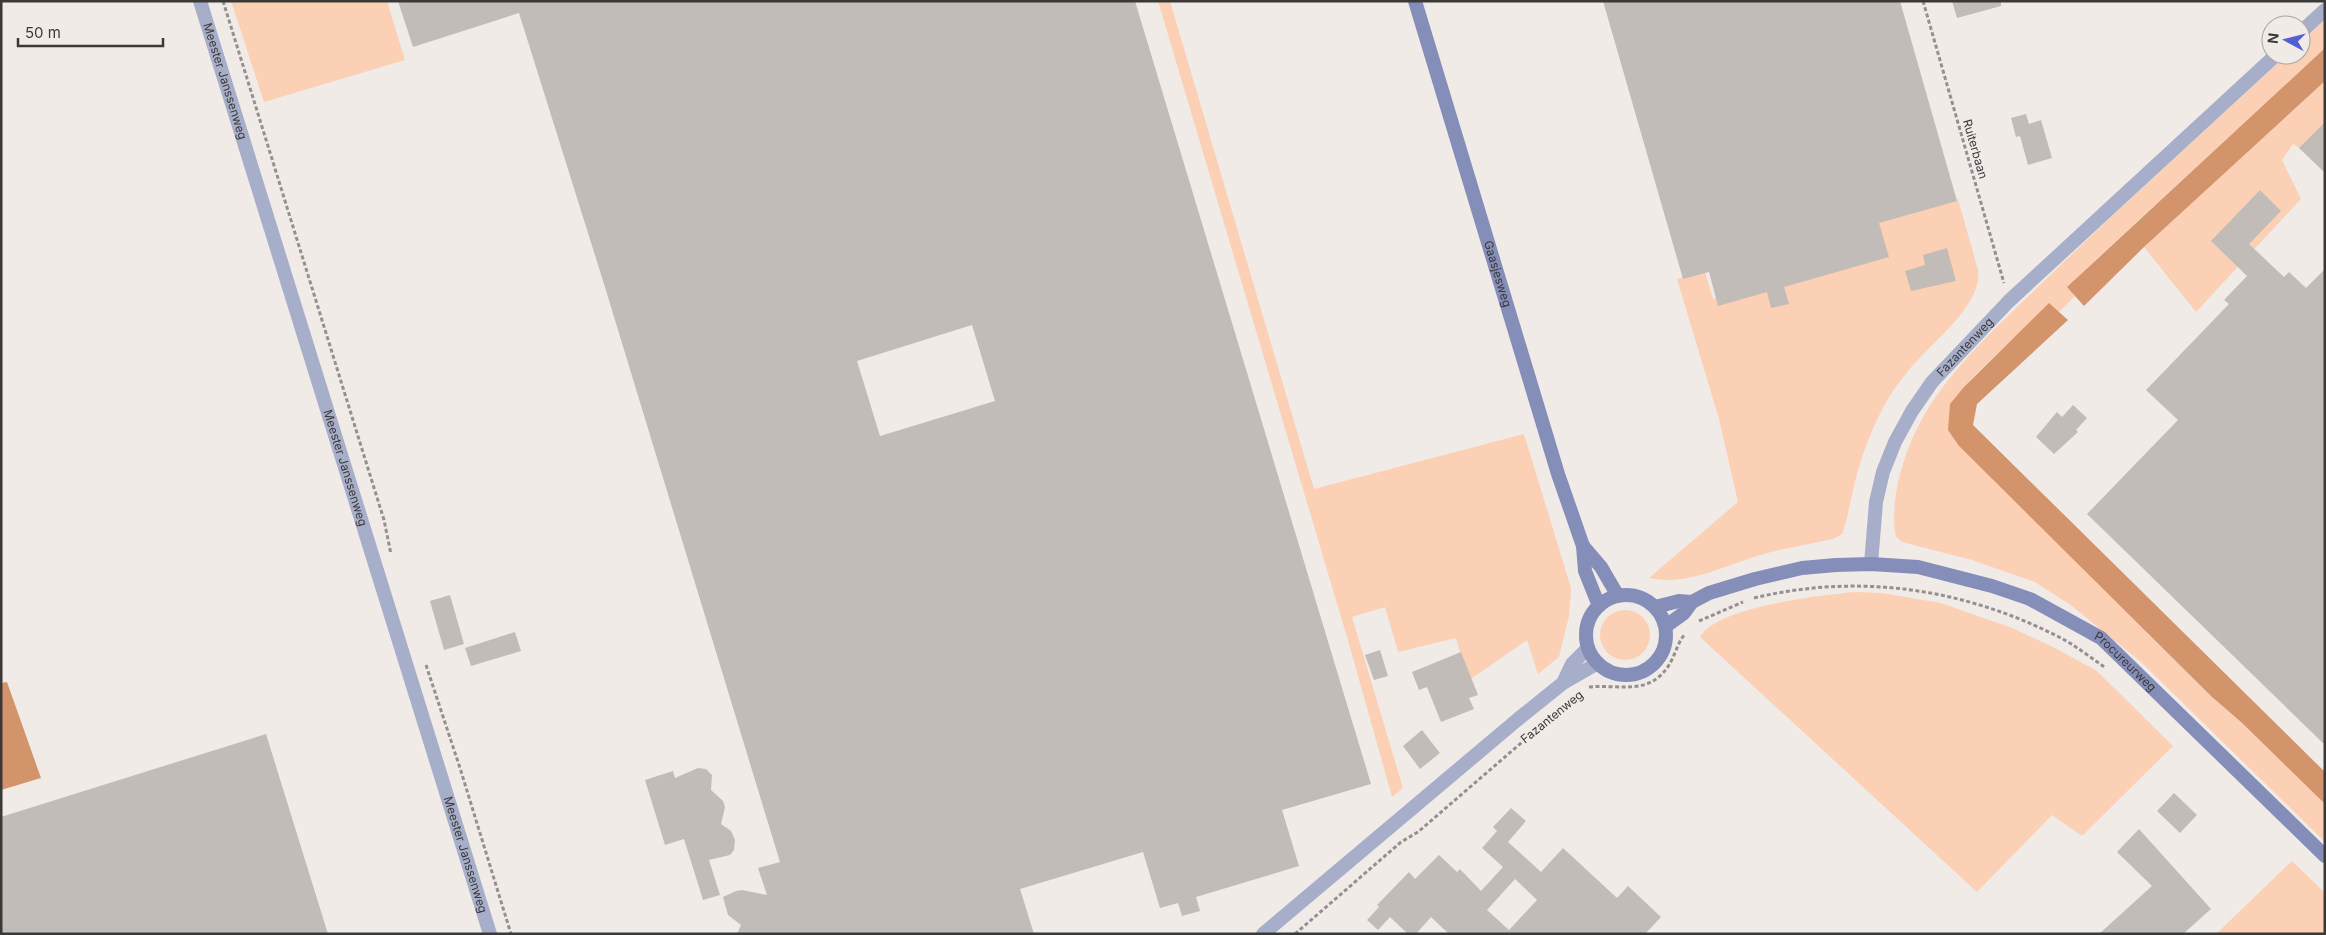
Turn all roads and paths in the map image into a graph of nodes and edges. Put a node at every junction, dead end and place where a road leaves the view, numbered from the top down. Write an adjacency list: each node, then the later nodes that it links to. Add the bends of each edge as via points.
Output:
1 (200, 1): 27 (street, Meester Janssenweg)
2 (223, 1): 10 (path, Meester Janssenweg, via 384,520)
3 (1415, 1): 9 (main road, Gaasjesweg, via 1558,474)
4 (1923, 1): 8 (path, Ruiterbaan)
5 (2325, 10): 6 (street)
6 (2311, 23)
7 (2265, 65): 8 (street, Fazantenweg)
8 (2010, 301): 11 (street, Fazantenweg, via 1932,382 1895,442 1876,502)
9 (1583, 546): 12 (main road, Gaasjesweg, via 1601,567); 14 (main road, Gaasjesweg, via 1585,571)
10 (393, 562)
11 (1871, 564): 13 (main road, via 1802,568 1755,578); 26 (main road, Procureurweg, via 1918,567 1992,586 2030,599 2101,638)
12 (1618, 596): 14 (main road); 15 (main road, via 1638,596)
13 (1692, 602): 15 (main road, via 1679,601); 17 (main road, via 1684,613)
14 (1599, 606): 19 (main road, via 1588,624)
15 (1655, 607): 17 (main road)
16 (1694, 624): 22 (path, Procureurweg, via 1740,603 1770,594 1892,586 1983,606 2017,618 2060,637)
17 (1666, 626): 20 (main road, via 1661,656 1648,669 1629,675 1618,674)
18 (1688, 631): 24 (path, Fazantenweg, via 1662,675 1643,686 1626,689 1590,687)
19 (1588, 648): 20 (main road); 23 (street, Fazantenweg, via 1572,664)
20 (1598, 663): 23 (street, Fazantenweg)
21 (426, 664): 28 (path, Meester Janssenweg)
22 (2108, 670)
23 (1562, 683): 29 (street, Fazantenweg)
24 (1584, 690)
25 (1571, 700): 30 (path, Fazantenweg)
26 (2325, 856)
27 (490, 934)
28 (511, 934)
29 (1263, 934)
30 (1295, 934)

